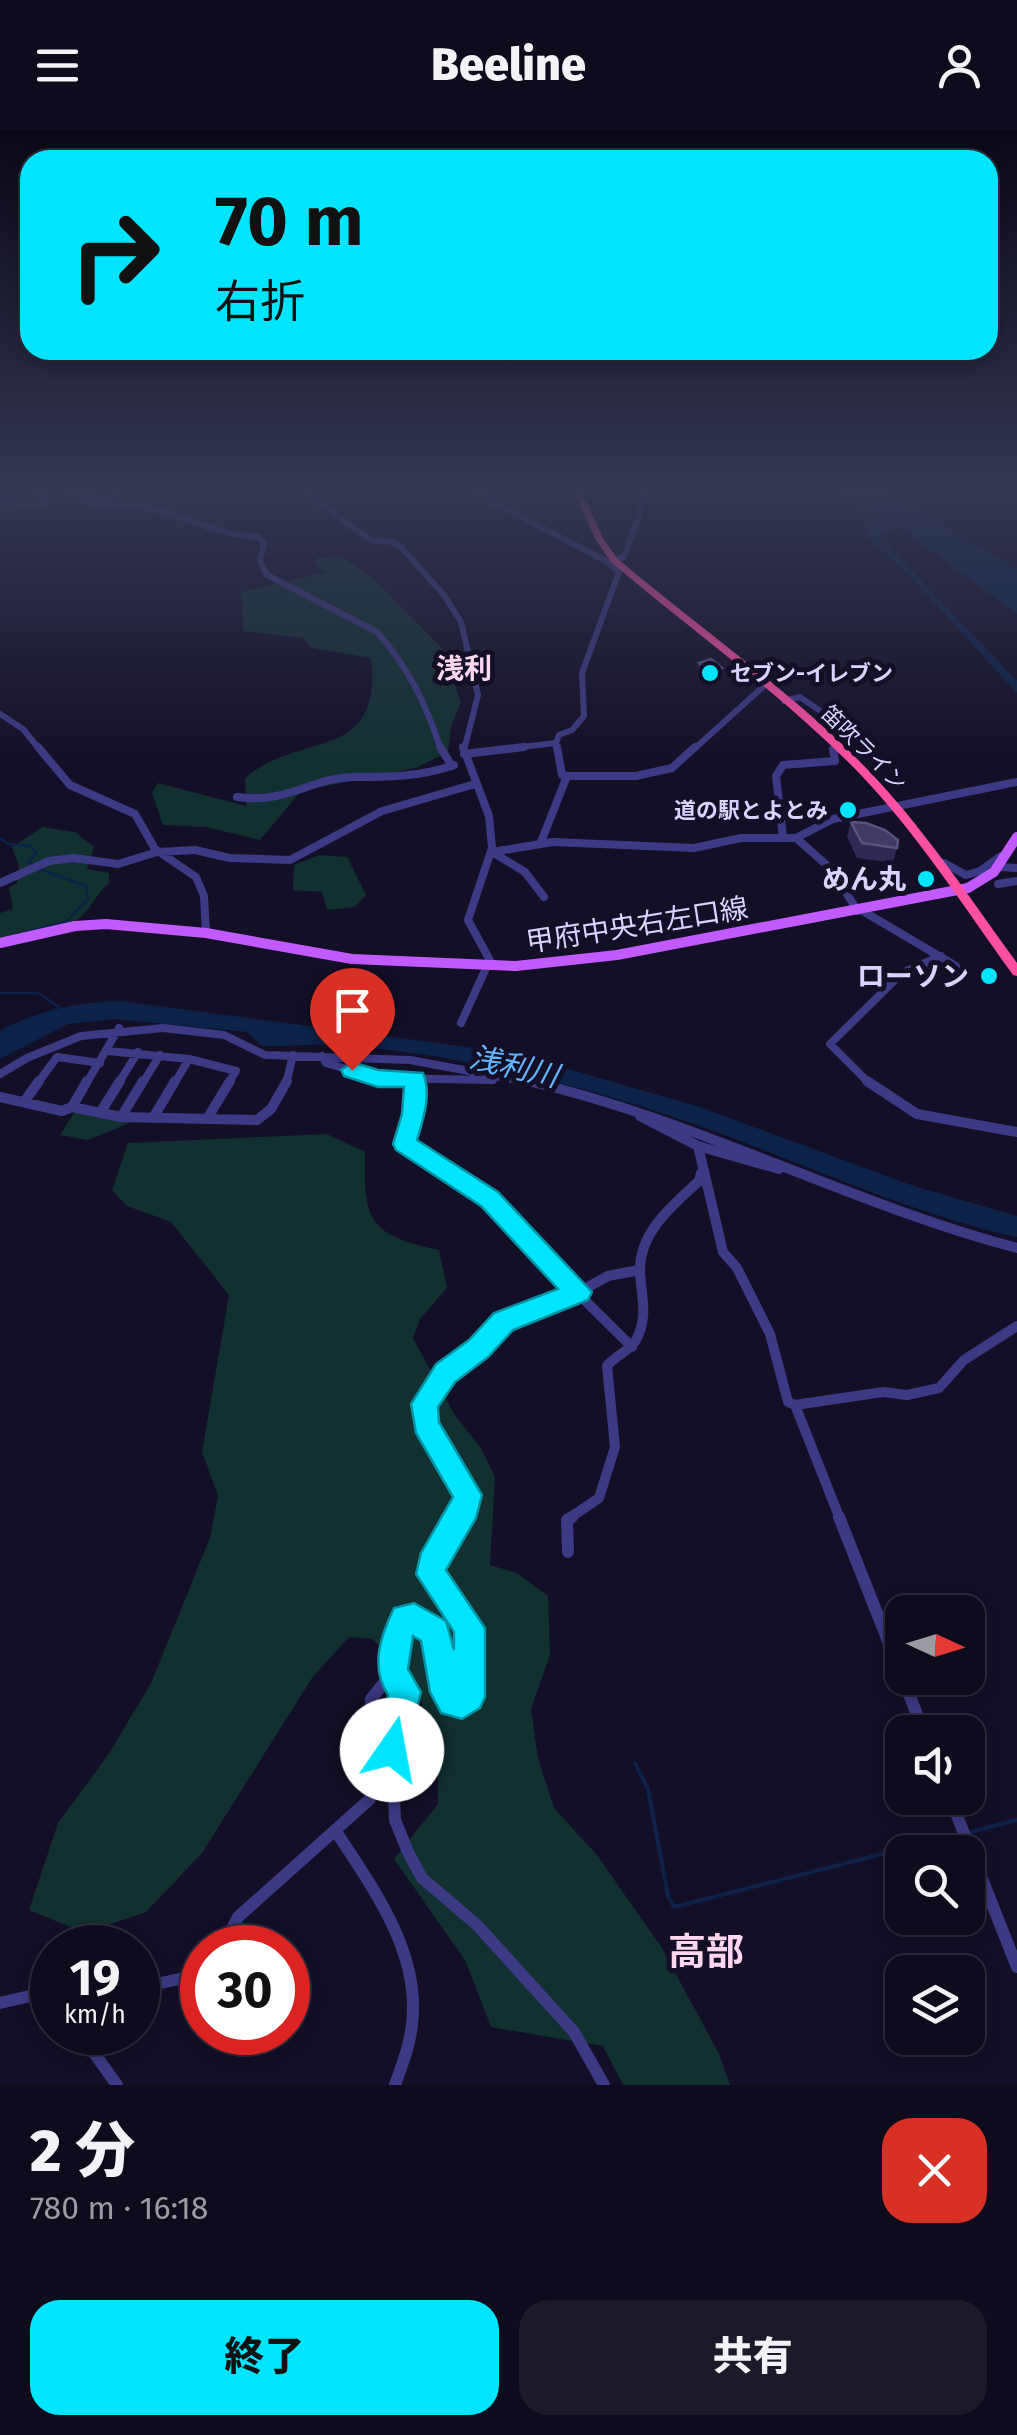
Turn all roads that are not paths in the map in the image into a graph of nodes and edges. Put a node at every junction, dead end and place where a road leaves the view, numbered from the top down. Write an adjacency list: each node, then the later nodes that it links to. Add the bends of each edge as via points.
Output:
1 (282, 583): 11 (street, via 377,632 406,665 433,717 438,749)
2 (433, 583): 9 (street, via 461,622 478,695)
3 (615, 583): 7 (street, via 582,674 584,716)
4 (639, 583): 5 (highway, 笛吹ライン)
5 (765, 685): 8 (highway, 笛吹ライン); 12 (street, via 672,768 636,776)
6 (0, 714): 23 (street, via 24,729 70,785 144,821)
7 (556, 743): 9 (street); 12 (street, via 562,775)
8 (839, 748): 16 (highway, 笛吹ライン); 19 (street, via 833,749 836,762 783,766 776,776)
9 (464, 754): 10 (street)
10 (467, 764): 11 (street); 14 (street)
11 (452, 766): 15 (street, via 351,777 265,801)
12 (568, 776): 21 (street)
13 (1017, 782): 16 (street)
14 (475, 784): 23 (street, via 382,810 290,860); 24 (street, via 489,816)
15 (237, 797)
16 (894, 806): 17 (highway, 笛吹ライン); 20 (street, via 833,818)
17 (915, 831): 22 (street, via 960,875 984,872); 30 (highway, 笛吹ライン)
18 (1017, 837): 22 (main road, 甲府中央右左口線)
19 (783, 838): 20 (street); 21 (street, via 674,848)
20 (796, 838): 32 (street, via 829,867)
21 (541, 842): 24 (street)
22 (1007, 851): 25 (main road, 甲府中央右左口線)
23 (157, 852): 27 (street, via 118,864 60,860); 33 (street, via 197,878)
24 (492, 852): 31 (street, via 526,872); 36 (street, via 468,920)
25 (996, 868): 26 (street); 30 (main road, 甲府中央右左口線, via 983,882)
26 (1017, 868)
27 (0, 883)
28 (1016, 883): 29 (street)
29 (998, 884)
30 (958, 891): 32 (main road, 甲府中央右左口線); 38 (highway, 笛吹ライン)
31 (544, 897)
32 (859, 911): 35 (street); 36 (main road, 甲府中央右左口線, via 617,955)
33 (206, 934): 34 (main road, 甲府中央右左口線, via 106,924); 36 (main road, 甲府中央右左口線, via 352,958)
34 (0, 943)
35 (941, 956): 37 (street); 59 (street, via 902,973 830,1044 872,1086 917,1114)
36 (490, 966): 39 (street)
37 (956, 966)
38 (1017, 972)
39 (461, 1023)
40 (119, 1028): 41 (street); 44 (street, via 225,1035 269,1055); 48 (street, via 53,1042)
41 (108, 1051): 42 (street); 47 (street)
42 (138, 1052): 43 (street); 55 (street)
43 (160, 1054): 46 (street); 56 (street)
44 (294, 1055): 45 (street); 58 (street, via 267,1116)
45 (322, 1056): 49 (street, via 378,1057); 50 (street, via 326,1063 378,1078)
46 (189, 1059): 57 (street); 58 (street, via 236,1071)
47 (100, 1063): 52 (street, via 57,1057); 53 (street)
48 (0, 1074)
49 (513, 1078): 50 (street); 54 (street)
50 (415, 1079): 65 (street, via 404,1144 489,1199)
51 (0, 1097): 52 (street)
52 (24, 1102): 53 (street)
53 (72, 1107): 55 (street)
54 (624, 1107): 60 (street); 62 (street)
55 (100, 1112): 56 (street)
56 (121, 1117): 57 (street)
57 (153, 1118): 58 (street)
58 (207, 1119)
59 (1017, 1132)
60 (698, 1146): 61 (street); 62 (street)
61 (702, 1170): 64 (street, via 652,1229); 68 (street, via 723,1252 770,1334 788,1402)
62 (802, 1174): 63 (street, via 924,1222)
63 (1017, 1248)
64 (639, 1270): 65 (street, via 608,1276); 67 (street, via 644,1317)
65 (579, 1292): 67 (street); 70 (street, via 504,1322 446,1373 424,1404 426,1424 468,1495 431,1574 470,1628 469,1697 452,1702 435,1632 414,1618 405,1619 398,1634)
66 (1017, 1326): 68 (street, via 964,1360 939,1388)
67 (632, 1347): 69 (street, via 607,1366 616,1447 599,1498 567,1520)
68 (795, 1405): 71 (street)
69 (568, 1552)
70 (392, 1673): 73 (street, via 371,1699 370,1798); 81 (street, via 405,1692 392,1750 395,1820 408,1852 422,1878 477,1925 574,2032)
71 (917, 1715)
72 (957, 1815): 75 (street)
73 (334, 1830): 74 (street); 80 (street, via 393,1922 406,1962 413,2015)
74 (234, 1925)
75 (1017, 1967)
76 (30, 1997): 77 (street)
77 (0, 2003)
78 (96, 2055): 79 (street)
79 (118, 2085)
80 (395, 2085)
81 (604, 2085)

